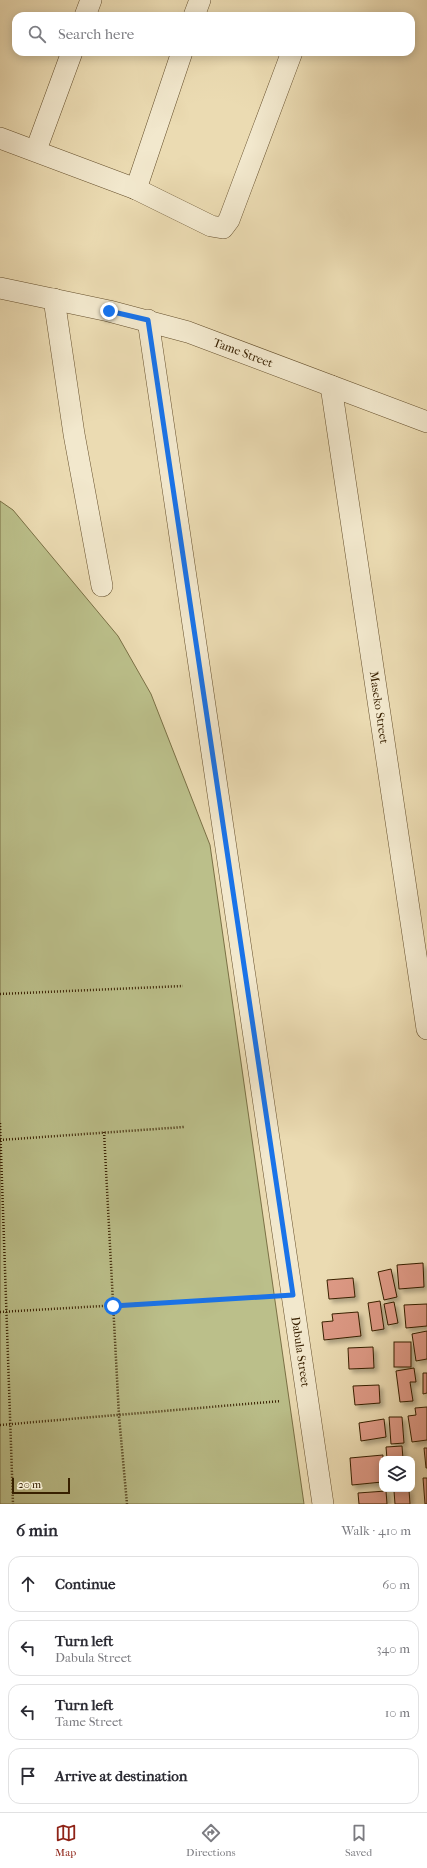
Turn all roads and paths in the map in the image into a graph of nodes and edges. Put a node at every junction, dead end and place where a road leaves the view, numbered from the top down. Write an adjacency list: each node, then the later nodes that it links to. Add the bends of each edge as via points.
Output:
1 (91, 0): 3 (street)
2 (200, 0): 4 (street)
3 (86, 12)
4 (196, 12)
5 (71, 56): 9 (street)
6 (181, 56): 10 (street)
7 (290, 56): 10 (street, via 226,225 218,228 211,226)
8 (0, 138): 9 (street)
9 (36, 150): 10 (street)
10 (136, 189)
11 (0, 288): 12 (street, Tame Street)
12 (54, 299): 13 (street, Tame Street); 16 (street, via 74,434)
13 (148, 320): 14 (street, Tame Street, via 188,332); 24 (street, Dabula Street)
14 (331, 386): 15 (street, Tame Street); 19 (street, Maseko Street)
15 (427, 422)
16 (102, 586)
17 (183, 986): 18 (path)
18 (0, 994)
19 (427, 1030)
20 (0, 1123): 23 (path)
21 (184, 1128): 22 (path)
22 (104, 1132): 23 (path); 25 (path)
23 (0, 1140): 27 (path)
24 (293, 1295): 25 (path); 34 (street, Dabula Street)
25 (113, 1306): 27 (path); 29 (path)
26 (0, 1312): 27 (path)
27 (7, 1312): 31 (path)
28 (281, 1401): 29 (path)
29 (120, 1416): 31 (path); 33 (path)
30 (0, 1425): 31 (path)
31 (11, 1425): 32 (path)
32 (13, 1504)
33 (127, 1504)
34 (323, 1504)

